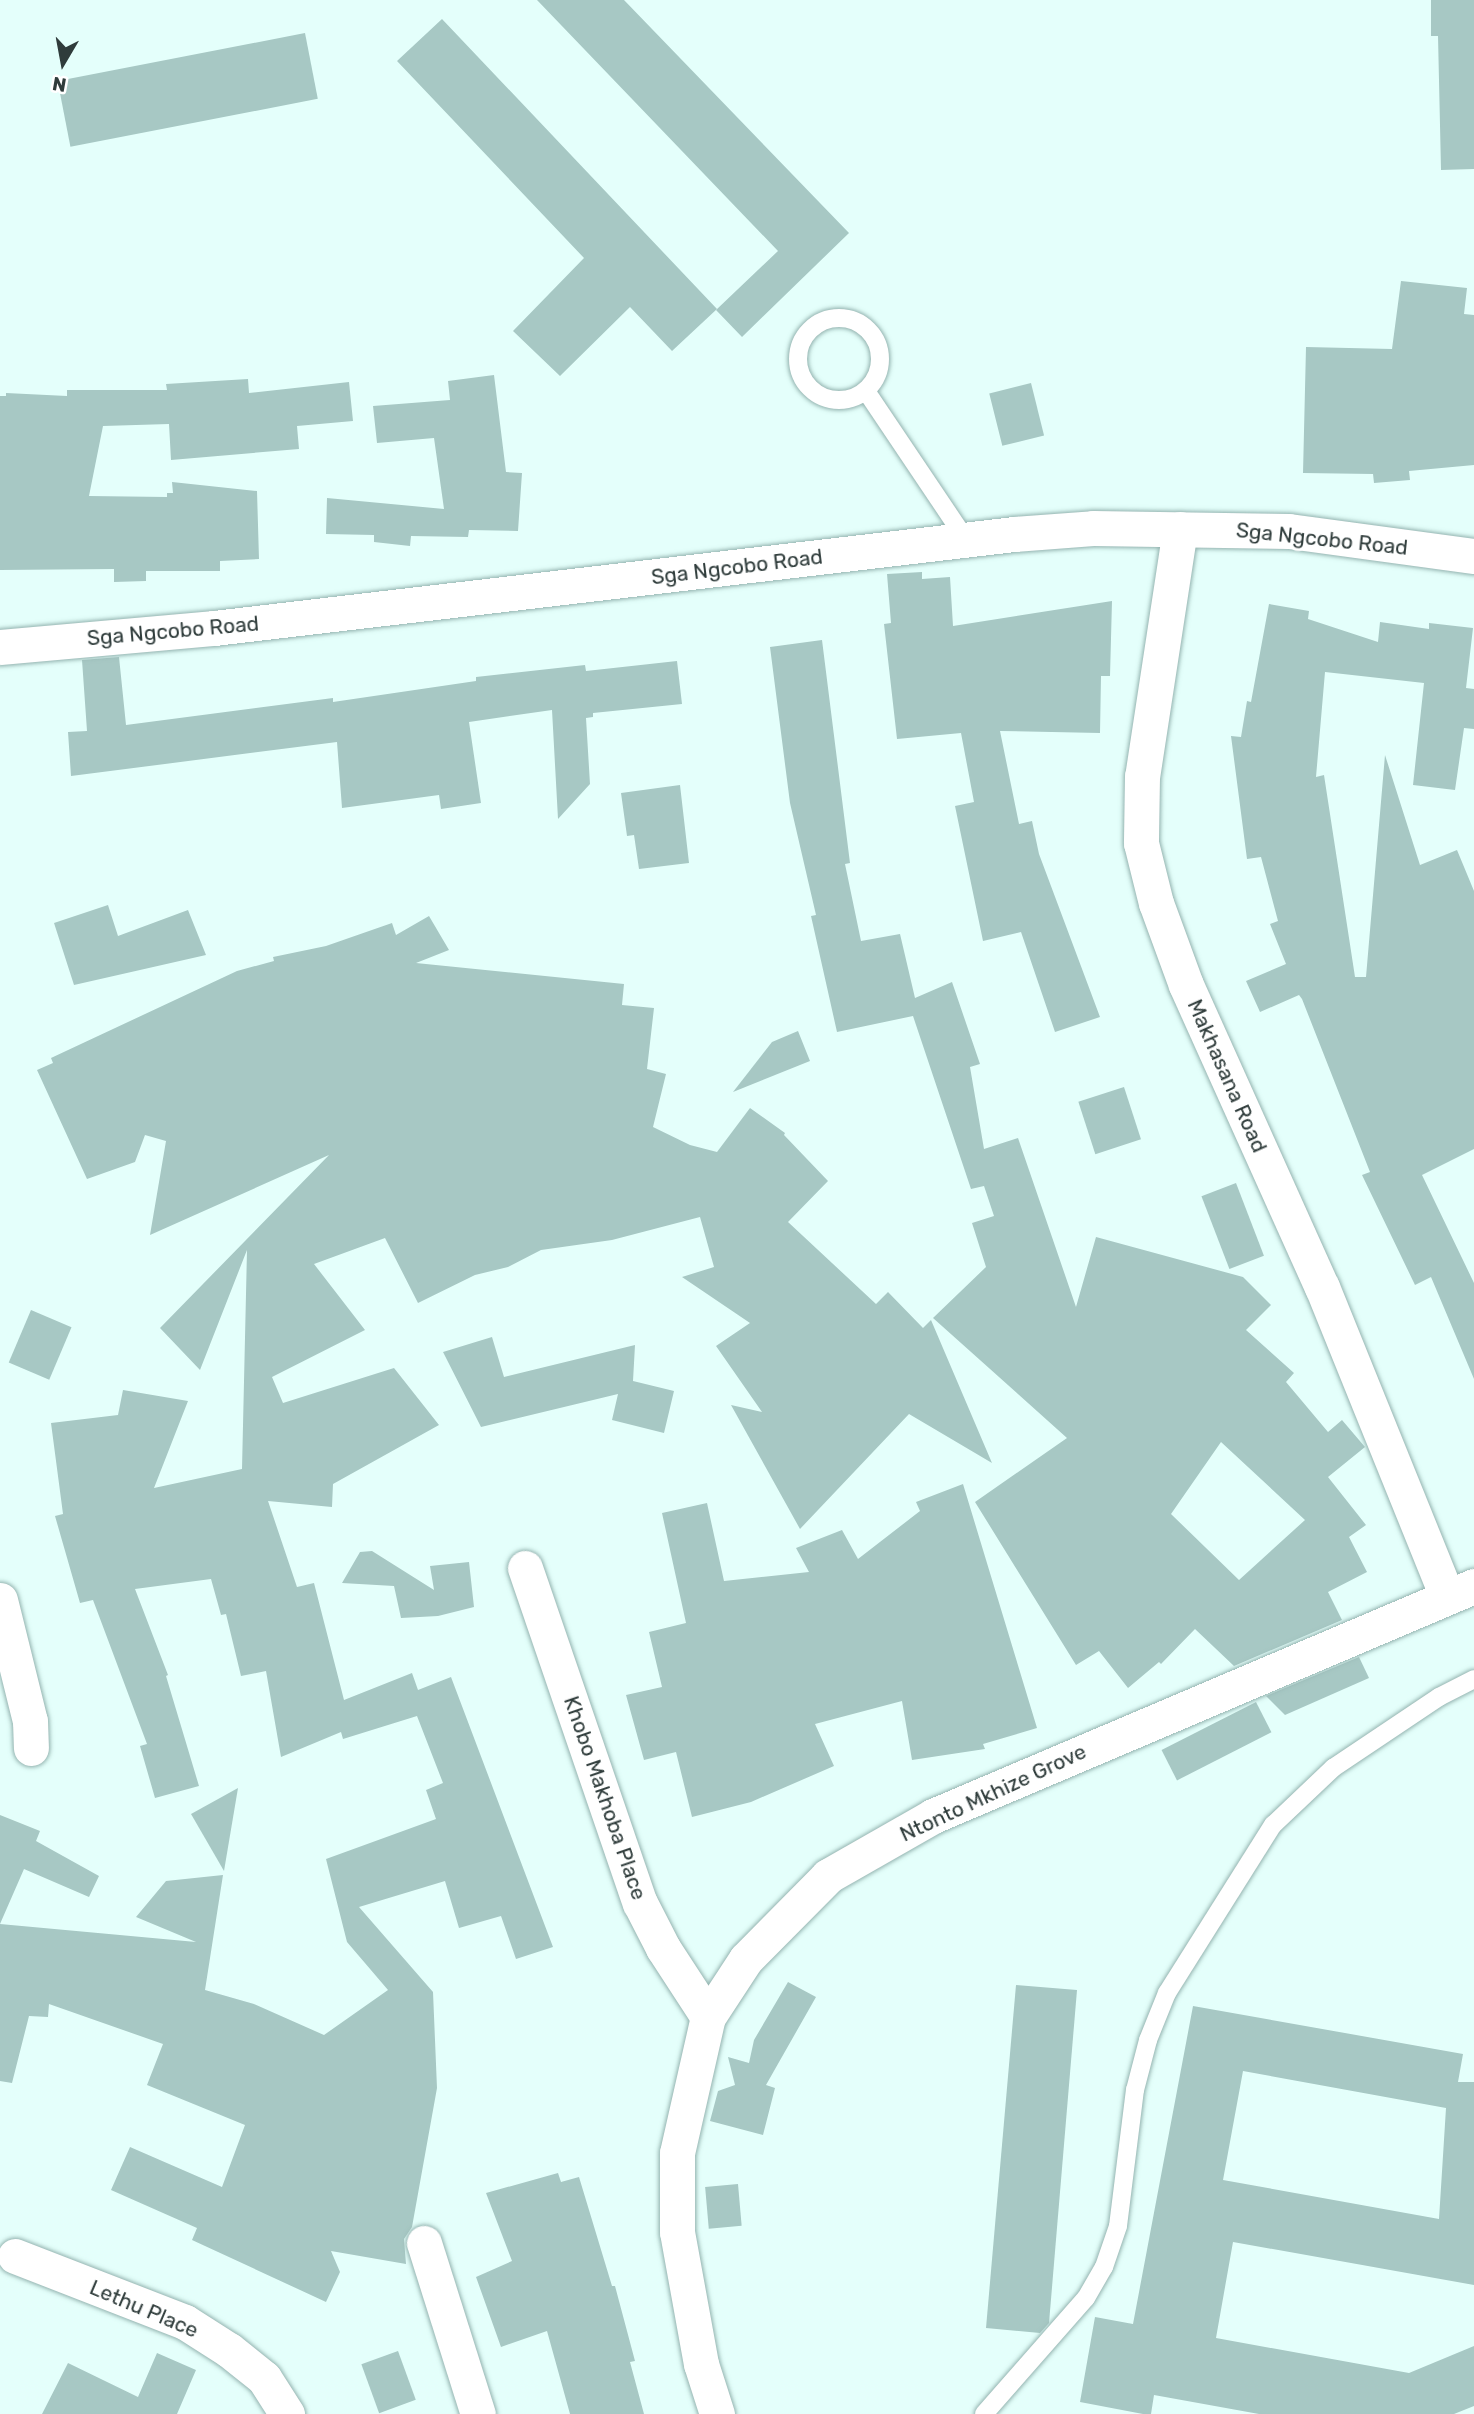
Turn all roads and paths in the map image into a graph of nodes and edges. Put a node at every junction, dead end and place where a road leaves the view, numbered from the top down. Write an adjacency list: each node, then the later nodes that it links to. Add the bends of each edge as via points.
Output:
1 (866, 391): 1 (lane, via 833,401 804,383 797,367 805,334 818,323 835,318 852,320 867,330 877,344 880,360); 3 (lane)
2 (1180, 528): 3 (street, Sga Ngcobo Road, via 1093,528); 4 (street, Sga Ngcobo Road, via 1289,531); 7 (street, Makhasana Road, via 1142,776 1141,843 1157,904 1186,985)
3 (965, 540): 5 (street, Sga Ngcobo Road, via 214,628)
4 (1474, 556)
5 (0, 647)
6 (525, 1568): 11 (street, Khobo Makhoba Place, via 640,1903)
7 (1461, 1591): 11 (street, Ntonto Mkhize Grove, via 933,1816 828,1876 747,1959)
8 (0, 1600): 10 (street, via 30,1721)
9 (1474, 1679): 17 (lane, via 1439,1697 1334,1768 1273,1825 1167,1993 1148,2039 1135,2090 1118,2226 1104,2267 1086,2298)
10 (31, 1748)
11 (708, 2017): 16 (street, Ntonto Mkhize Grove, via 677,2153 677,2231 701,2364)
12 (424, 2243): 15 (street)
13 (15, 2256): 14 (street, Lethu Place, via 184,2322 264,2378)
14 (287, 2414)
15 (478, 2414)
16 (717, 2414)
17 (984, 2414)

